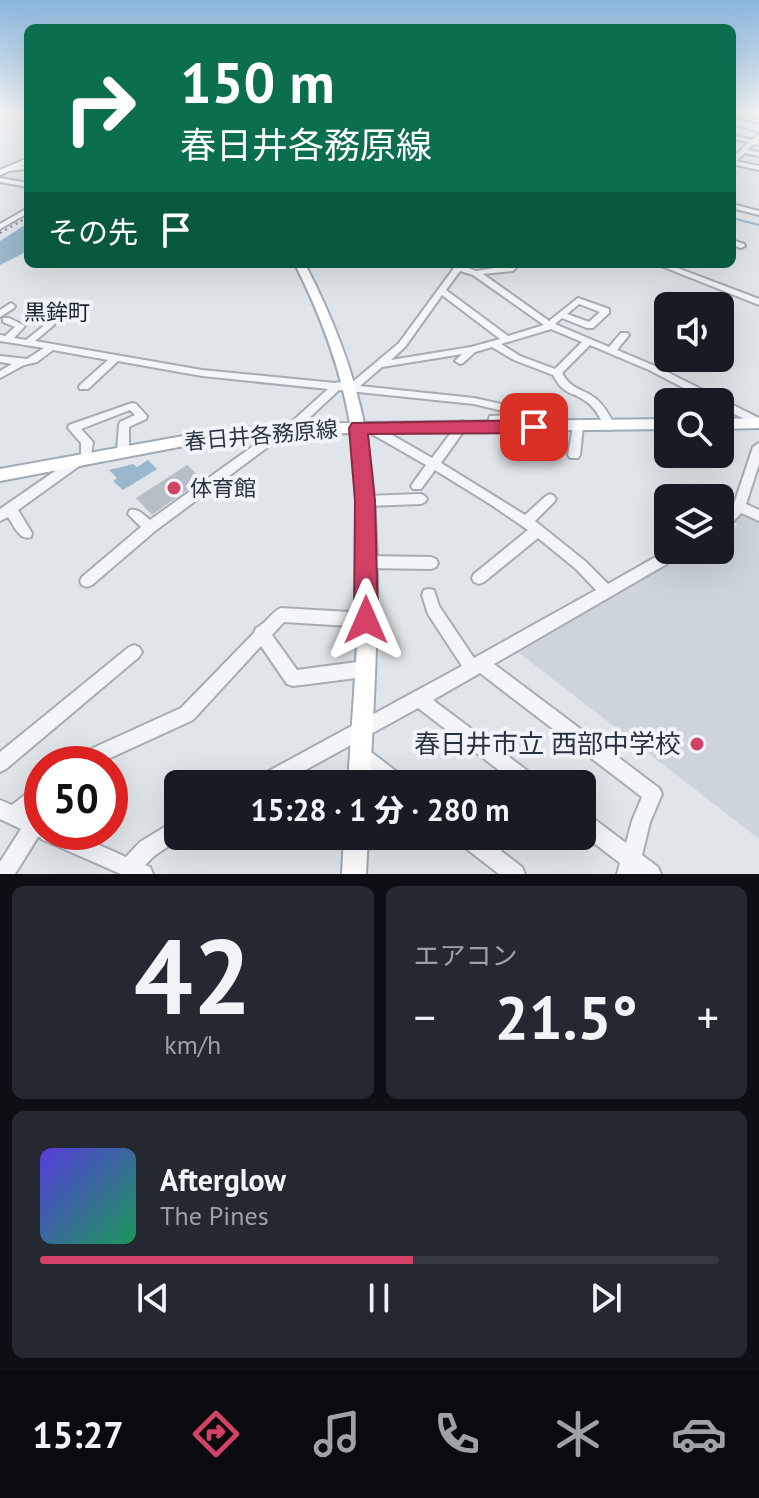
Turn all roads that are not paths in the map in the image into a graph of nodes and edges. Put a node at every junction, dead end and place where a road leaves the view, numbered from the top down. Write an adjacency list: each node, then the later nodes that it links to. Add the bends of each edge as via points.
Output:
1 (24, 162): 5 (main road)
2 (736, 163): 4 (street)
3 (24, 168): 5 (street)
4 (759, 168)
5 (4, 171)
6 (0, 180): 7 (street)
7 (24, 184)
8 (736, 207): 10 (street)
9 (24, 212): 11 (street)
10 (759, 213)
11 (0, 227)
12 (302, 268): 43 (main road, via 337,343)
13 (459, 268): 20 (street)
14 (465, 268): 18 (street)
15 (511, 268): 18 (street)
16 (671, 268): 19 (street)
17 (689, 268): 19 (street)
18 (476, 273): 26 (street)
19 (684, 273): 21 (street)
20 (443, 292): 28 (street); 40 (street)
21 (759, 302)
22 (11, 306): 24 (street)
23 (561, 315): 26 (street)
24 (3, 317): 29 (street, via 21,326)
25 (51, 323): 30 (street)
26 (550, 326): 28 (street); 31 (street)
27 (624, 335): 35 (street)
28 (505, 338): 32 (street)
29 (4, 340): 30 (street)
30 (29, 342): 33 (street)
31 (588, 342): 35 (street); 41 (street)
32 (492, 343): 34 (street); 41 (street)
33 (52, 346): 36 (street); 39 (street, via 34,362)
34 (472, 350): 38 (street); 40 (street)
35 (611, 351): 46 (street)
36 (116, 358): 43 (street, via 202,373); 44 (street)
37 (0, 359): 39 (street)
38 (460, 361)
39 (21, 363): 42 (street)
40 (381, 364): 43 (street)
41 (557, 373): 52 (street, via 564,386 601,410)
42 (0, 375)
43 (348, 386): 47 (street, via 474,401); 53 (main road); 54 (street)
44 (84, 387)
45 (494, 419): 47 (street)
46 (759, 422): 48 (main road)
47 (557, 423): 50 (main road, 春日井各務原線); 51 (main road, 春日井各務原線)
48 (734, 423)
49 (654, 424): 52 (main road, 春日井各務原線)
50 (463, 425): 53 (main road, 春日井各務原線); 60 (street)
51 (578, 426): 52 (main road, 春日井各務原線); 57 (street)
52 (610, 426)
53 (364, 428): 54 (main road, 春日井各務原線); 60 (street); 63 (main road)
54 (288, 429): 56 (main road, 春日井各務原線); 70 (street)
55 (759, 447): 59 (street)
56 (123, 450): 58 (main road, 春日井各務原線); 58 (street, via 124,425 142,416 132,406 73,428 87,442)
57 (574, 455)
58 (83, 458): 61 (main road, 春日井各務原線); 66 (street)
59 (757, 465): 64 (street)
60 (434, 466): 63 (street, via 419,493); 69 (street)
61 (0, 475)
62 (550, 499): 69 (street)
63 (365, 501): 72 (main road)
64 (739, 506): 65 (street); 68 (street)
65 (734, 512)
66 (5, 513): 71 (street)
67 (134, 514): 70 (street)
68 (759, 516)
69 (532, 525): 75 (street); 77 (street)
70 (150, 527): 76 (street)
71 (26, 533)
72 (366, 562): 73 (street); 79 (main road)
73 (431, 563)
74 (654, 564): 77 (street)
75 (479, 578)
76 (87, 581)
77 (606, 591): 82 (street)
78 (429, 595): 82 (street, via 433,609)
79 (366, 620): 80 (street, via 281,615); 83 (main road)
80 (261, 633): 83 (street, via 293,678); 86 (street, via 187,714)
81 (134, 652): 88 (street)
82 (476, 666): 84 (street); 99 (street, via 653,794)
83 (364, 669): 85 (main road)
84 (419, 699): 85 (street); 92 (street)
85 (361, 729): 87 (main road); 89 (street)
86 (117, 746)
87 (361, 754): 90 (main road); 91 (street)
88 (0, 763)
89 (287, 770)
90 (360, 770)
91 (381, 770)
92 (511, 770)
93 (596, 835): 99 (street)
94 (164, 837): 100 (street, via 147,849)
95 (24, 850): 101 (street)
96 (89, 850): 100 (street)
97 (355, 850): 102 (main road)
98 (498, 850): 103 (street)
99 (629, 866): 104 (street)
100 (139, 872)
101 (4, 874)
102 (354, 874)
103 (515, 874)
104 (651, 874)

